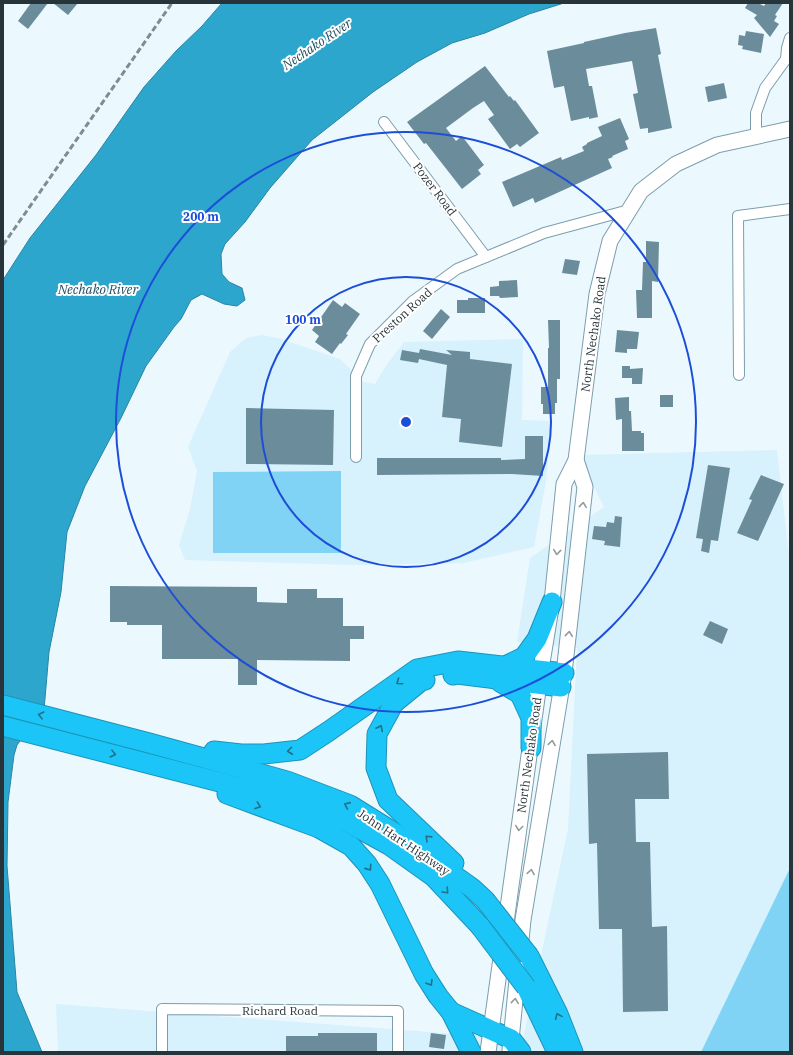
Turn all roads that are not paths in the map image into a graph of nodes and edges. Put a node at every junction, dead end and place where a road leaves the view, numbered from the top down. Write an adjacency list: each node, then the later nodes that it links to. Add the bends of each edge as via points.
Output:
1 (790, 38): 2 (street, via 787,48)
2 (788, 59): 5 (street, via 765,88 756,113)
3 (384, 122): 8 (street, Pozer Road)
4 (790, 129): 5 (main road, North Nechako Road)
5 (756, 136): 7 (main road, North Nechako Road, via 717,145 676,164 641,191)
6 (790, 209): 9 (street, via 738,216)
7 (629, 210): 8 (street, Preston Road, via 544,233); 11 (main road, North Nechako Road, via 610,241 597,294)
8 (486, 257): 10 (street, Preston Road, via 457,269 413,301 370,344 356,376)
9 (739, 375)
10 (356, 456)
11 (576, 460): 12 (main road, North Nechako Road, one-way to 12, via 564,484); 15 (main road, North Nechako Road, one-way to 11, via 585,487)
12 (552, 602): 13 (highway, via 537,639 524,657); 14 (main road, North Nechako Road)
13 (500, 673): 14 (highway); 18 (highway, one-way to 18, via 458,662 417,669 300,750 241,754); 19 (highway, via 520,694 531,718); 21 (highway, one-way to 13, via 453,862 388,800 376,768 377,734 394,703 421,681 457,674)
14 (540, 677): 15 (highway); 19 (main road, North Nechako Road)
15 (563, 680): 24 (main road, North Nechako Road, one-way to 15, via 523,920)
16 (3, 705): 18 (highway, John Hart Highway, one-way to 16)
17 (3, 726): 20 (highway, John Hart Highway, one-way to 20)
18 (149, 743): 21 (highway, John Hart Highway, one-way to 18, via 395,833 350,805 287,781)
19 (531, 748): 23 (main road, North Nechako Road, one-way to 23)
20 (199, 776): 22 (highway, one-way to 22, via 229,796 319,828 351,846 380,884 424,974); 29 (highway, John Hart Highway, one-way to 29, bridge, via 285,799 345,821 389,845 434,877 480,926 526,987)
21 (479, 894): 30 (highway, John Hart Highway, one-way to 21, bridge, via 558,1014 529,956)
22 (451, 1012): 23 (highway); 27 (highway)
23 (490, 1030): 24 (highway); 28 (main road, North Nechako Road)
24 (514, 1048)
25 (162, 1052): 26 (street, Richard Road, via 162,1009 398,1011)
26 (398, 1052)
27 (471, 1052)
28 (488, 1052)
29 (557, 1052)
30 (573, 1052)

